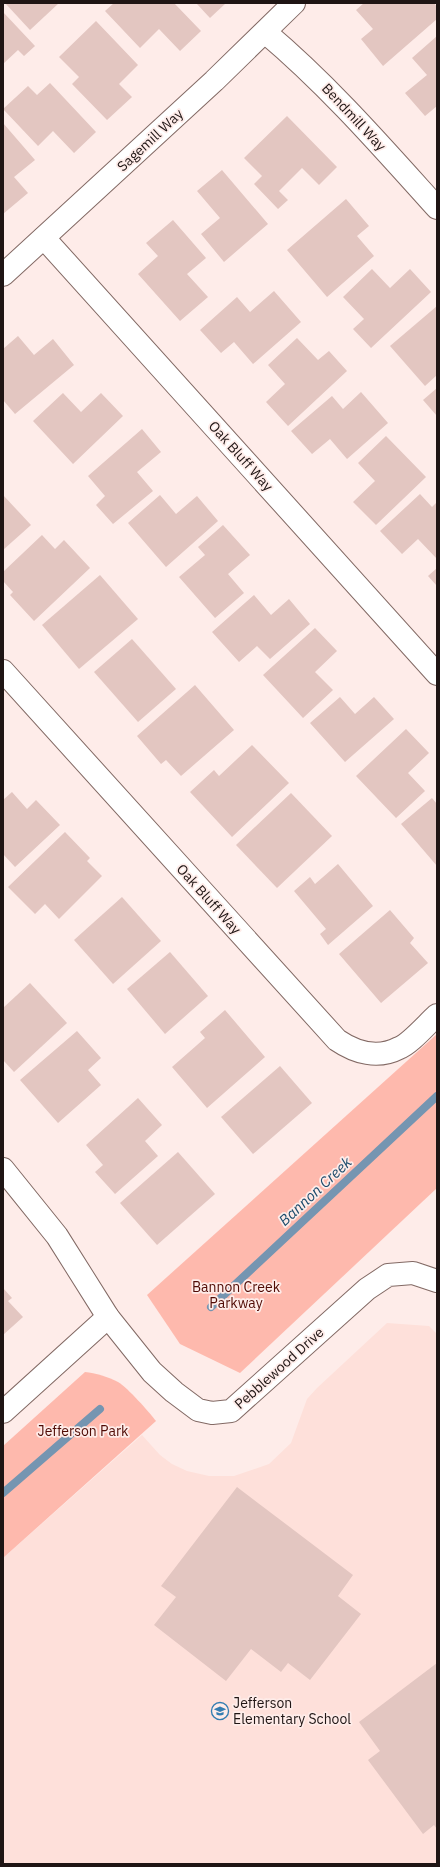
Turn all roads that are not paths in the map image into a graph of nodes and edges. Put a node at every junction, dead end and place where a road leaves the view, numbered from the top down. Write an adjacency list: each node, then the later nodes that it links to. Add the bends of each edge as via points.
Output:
1 (294, 3): 2 (street, Sagemill Way)
2 (266, 32): 3 (street, Bendmill Way, via 341,102); 4 (street, Sagemill Way)
3 (437, 208)
4 (44, 238): 5 (street, Sagemill Way); 7 (street, Oak Bluff Way)
5 (3, 275)
6 (3, 671): 8 (street, Oak Bluff Way, via 337,1040 348,1048 367,1054 383,1054 400,1048)
7 (437, 674)
8 (437, 1015)
9 (3, 1169): 11 (street, Pebblewood Drive, via 57,1236)
10 (437, 1281): 11 (street, Pebblewood Drive, via 413,1273 388,1275 367,1289 231,1411 212,1413 198,1410 174,1392 152,1372)
11 (108, 1317): 12 (street)
12 (3, 1412)

